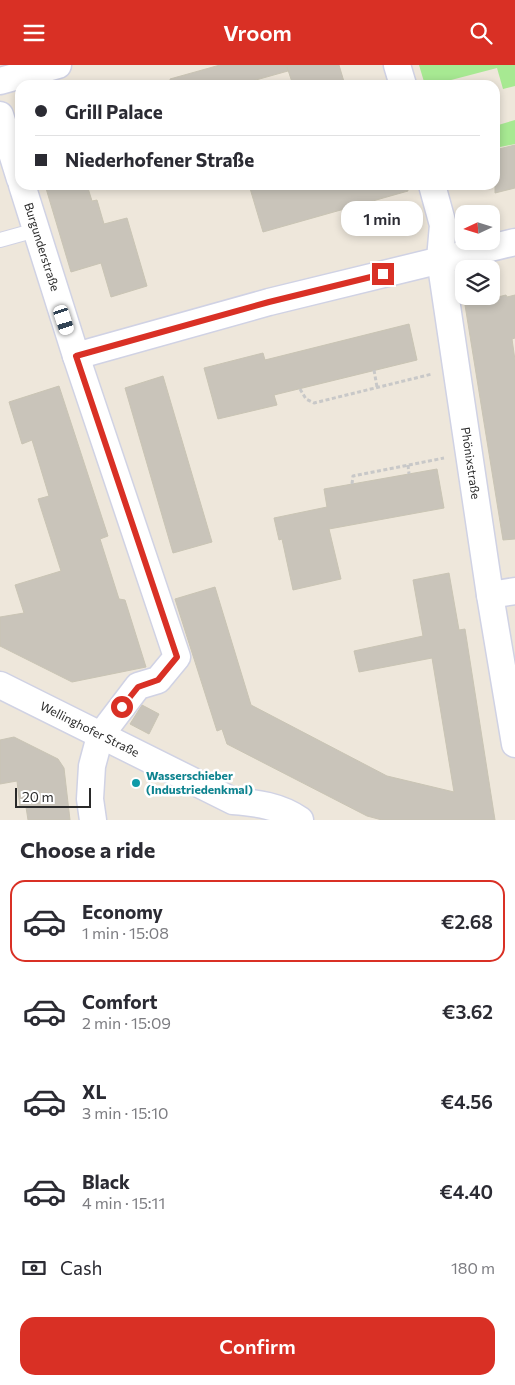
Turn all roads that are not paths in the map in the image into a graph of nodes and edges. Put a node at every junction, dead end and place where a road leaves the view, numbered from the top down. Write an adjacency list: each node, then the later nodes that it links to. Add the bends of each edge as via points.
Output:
1 (58, 65): 4 (street)
2 (397, 65): 3 (street)
3 (402, 80)
4 (0, 81)
5 (0, 115): 6 (street)
6 (15, 163)
7 (24, 190): 9 (street, Burgunderstraße)
8 (433, 190): 12 (street, Phönixstraße, via 443,225)
9 (36, 230): 10 (lane); 13 (street, Burgunderstraße)
10 (0, 240)
11 (515, 242): 12 (street)
12 (440, 259): 13 (street); 14 (street, Phönixstraße, via 469,453)
13 (76, 356): 16 (street, Burgunderstraße, via 177,657 158,680 138,687)
14 (502, 593): 17 (street, Phönixstraße)
15 (0, 685): 16 (street, Wellinghofer Straße)
16 (100, 736): 18 (street, Wellinghofer Straße); 19 (street, via 92,766 90,799)
17 (515, 744)
18 (241, 811): 20 (street, Wellinghofer Straße, via 260,803 290,813)
19 (93, 820)
20 (300, 820)

